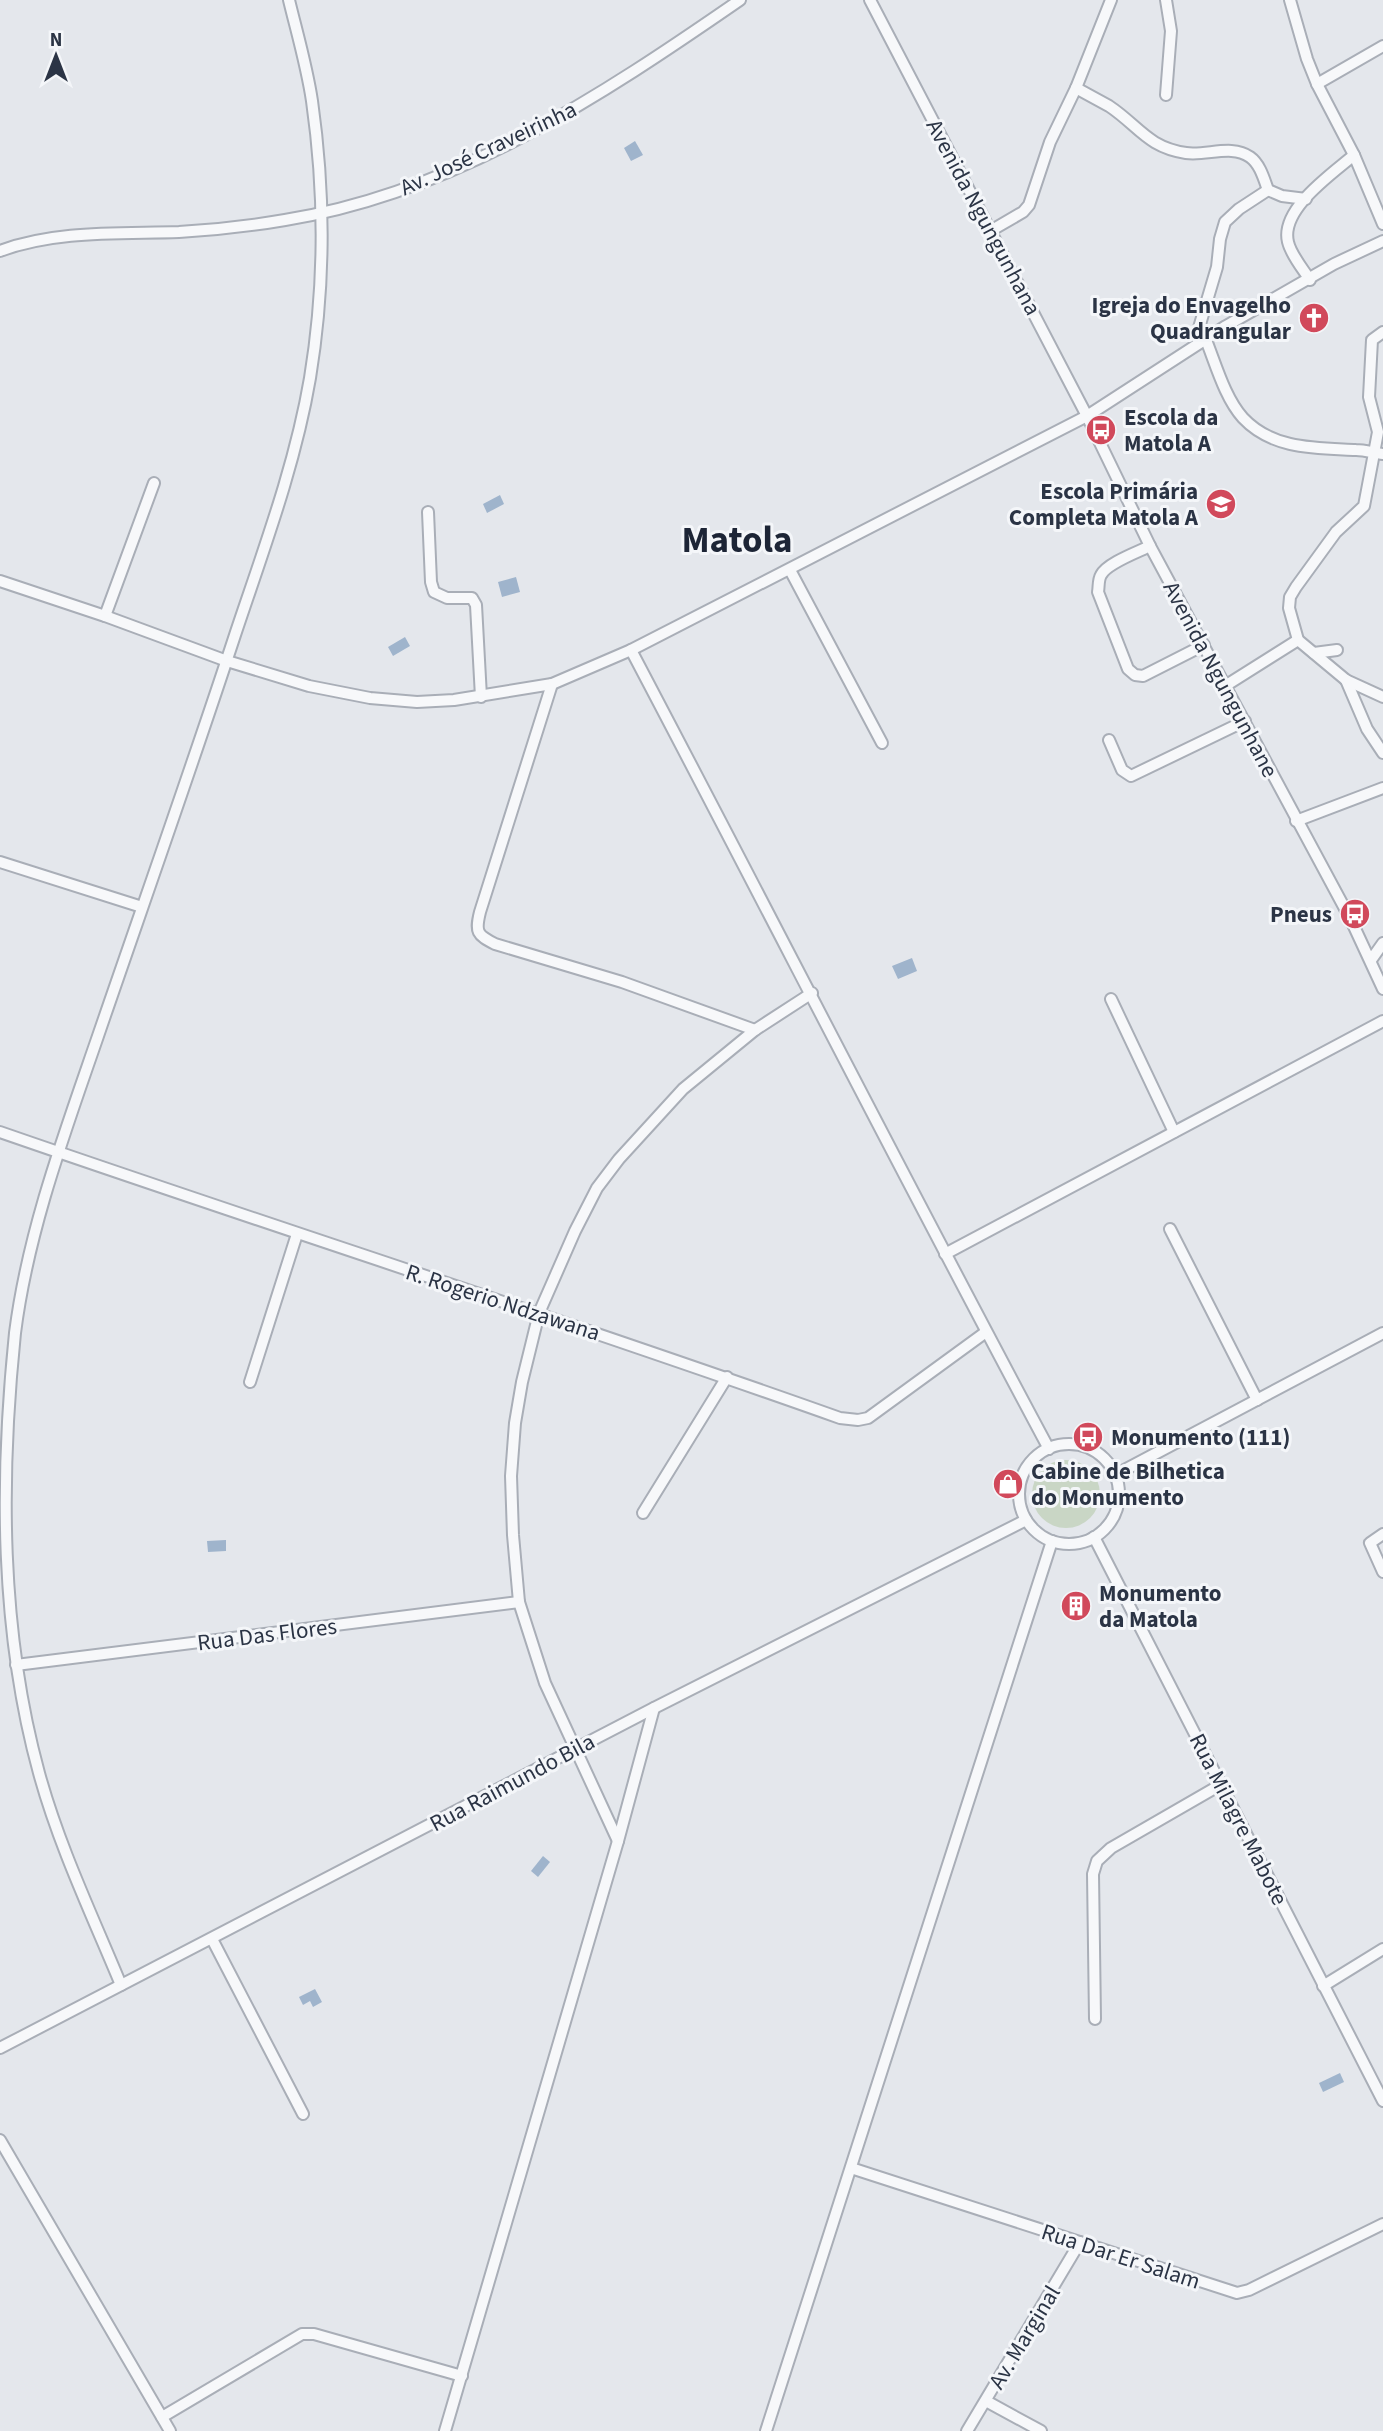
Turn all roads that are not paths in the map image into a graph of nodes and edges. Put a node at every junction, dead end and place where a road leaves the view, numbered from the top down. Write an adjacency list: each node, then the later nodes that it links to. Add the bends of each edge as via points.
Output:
1 (289, 0): 14 (street, via 311,98)
2 (740, 0): 14 (street, Av. José Craveirinha, via 542,127 420,183)
3 (870, 0): 16 (street, Avenida Ngungunhana)
4 (1111, 0): 9 (street)
5 (1166, 0): 10 (street, via 1171,31)
6 (1290, 0): 8 (street)
7 (1383, 46): 8 (street)
8 (1317, 84): 11 (street)
9 (1076, 88): 12 (street, via 1110,107 1148,140 1172,150 1245,154 1258,166); 16 (street, via 1050,142 1029,205)
10 (1166, 95)
11 (1354, 155): 13 (street); 15 (street)
12 (1268, 190): 13 (street); 21 (street, via 1225,222)
13 (1306, 199): 19 (street, via 1290,218 1287,233 1288,244)
14 (322, 214): 18 (street, Av. José Craveirinha, via 226,228 64,237); 36 (street, via 317,324 300,428)
15 (1383, 224)
16 (992, 230): 22 (street, Avenida Ngungunhana)
17 (1383, 241): 19 (street)
18 (0, 251)
19 (1310, 280): 21 (street)
20 (1383, 332): 24 (street, via 1372,340 1369,397 1378,426)
21 (1202, 335): 22 (street); 24 (street, via 1232,401 1259,432 1319,450)
22 (1087, 416): 23 (street, Avenida Ngungunhana); 28 (street)
23 (1097, 436): 27 (street, Avenida Ngungunhane)
24 (1379, 453): 31 (street, via 1364,506 1336,532 1290,597)
25 (155, 483): 30 (street)
26 (428, 512): 40 (street, via 434,592 447,598 472,598 476,604)
27 (1150, 546): 32 (street, Avenida Ngungunhane); 32 (street, via 1109,566 1099,581 1098,592 1128,669 1143,676)
28 (790, 570): 33 (street); 44 (street)
29 (0, 582): 30 (street)
30 (104, 616): 36 (street)
31 (1298, 639): 35 (street); 39 (street)
32 (1204, 645): 39 (street, Avenida Ngungunhane)
33 (631, 650): 38 (street); 53 (street)
34 (1337, 650): 35 (street)
35 (1314, 653): 37 (street)
36 (227, 660): 40 (street, via 309,687 370,698 417,702); 49 (street)
37 (1346, 680): 41 (street); 45 (street)
38 (552, 684): 40 (street); 56 (street, via 480,912 478,933 495,944 622,982)
39 (1225, 686): 42 (street, Avenida Ngungunhane)
40 (481, 697)
41 (1383, 697)
42 (1245, 721): 43 (street, via 1131,776 1122,770); 47 (street, Avenida Ngungunhane)
43 (1109, 740)
44 (882, 743)
45 (1383, 753)
46 (1383, 788): 47 (street)
47 (1296, 821): 51 (street, Avenida Ngungunhane)
48 (0, 862): 49 (street)
49 (142, 907): 59 (street)
50 (1383, 943): 51 (street)
51 (1371, 960): 52 (street, Avenida Ngungunhane)
52 (1383, 989)
53 (812, 993): 56 (street); 62 (street)
54 (1111, 999): 58 (street)
55 (1383, 1021): 58 (street)
56 (755, 1030): 63 (street, via 684,1089 611,1168 575,1231)
57 (0, 1132): 59 (street, R. Rogerio Ndzawana)
58 (1174, 1132): 62 (street)
59 (58, 1152): 61 (street, R. Rogerio Ndzawana); 78 (street, via 24,1283 8,1400 3,1524)
60 (1170, 1229): 68 (street)
61 (297, 1234): 63 (street, R. Rogerio Ndzawana); 67 (street)
62 (945, 1254): 64 (street)
63 (539, 1313): 66 (street, R. Rogerio Ndzawana); 77 (street, via 515,1423 511,1476)
64 (986, 1332): 66 (street, R. Rogerio Ndzawana, via 868,1418 858,1420); 69 (street)
65 (1383, 1333): 68 (street)
66 (727, 1377): 71 (street)
67 (250, 1382)
68 (1257, 1400): 70 (street)
69 (1049, 1448): 70 (street, via 1085,1447 1103,1458); 72 (street, via 1027,1466 1021,1479 1020,1500)
70 (1115, 1475): 74 (street, via 1119,1489 1116,1510)
71 (643, 1513)
72 (1026, 1520): 75 (street); 79 (street, Rua Raimundo Bila)
73 (1383, 1534): 76 (street, via 1370,1544)
74 (1094, 1537): 75 (street, via 1081,1543); 81 (street, Rua Milagre Mabote)
75 (1052, 1541): 92 (street)
76 (1383, 1572)
77 (519, 1602): 78 (street, Rua Das Flores); 80 (street, via 545,1682)
78 (16, 1665): 85 (street, via 38,1772 73,1871)
79 (654, 1708): 80 (street, Rua Raimundo Bila); 82 (street)
80 (575, 1749): 82 (street); 83 (street, Rua Raimundo Bila)
81 (1222, 1784): 86 (street, Rua Milagre Mabote); 87 (street, via 1111,1848 1097,1861 1093,1874)
82 (618, 1841): 95 (street)
83 (212, 1939): 85 (street, Rua Raimundo Bila); 90 (street)
84 (1383, 1950): 86 (street)
85 (121, 1984): 88 (street, Rua Raimundo Bila)
86 (1323, 1986): 89 (street, Rua Milagre Mabote)
87 (1096, 2019)
88 (0, 2048)
89 (1383, 2101)
90 (303, 2114)
91 (0, 2140): 97 (street)
92 (851, 2168): 94 (street, Rua Dar Er Salam); 100 (street)
93 (1383, 2224): 94 (street, Rua Dar Er Salam, via 1237,2293)
94 (1080, 2242): 96 (street, Av. Marginal)
95 (462, 2376): 97 (street, via 302,2334); 99 (street)
96 (986, 2401): 101 (street, Av. Marginal); 102 (street)
97 (162, 2417): 98 (street)
98 (170, 2431)
99 (445, 2431)
100 (766, 2431)
101 (967, 2431)
102 (1041, 2431)

